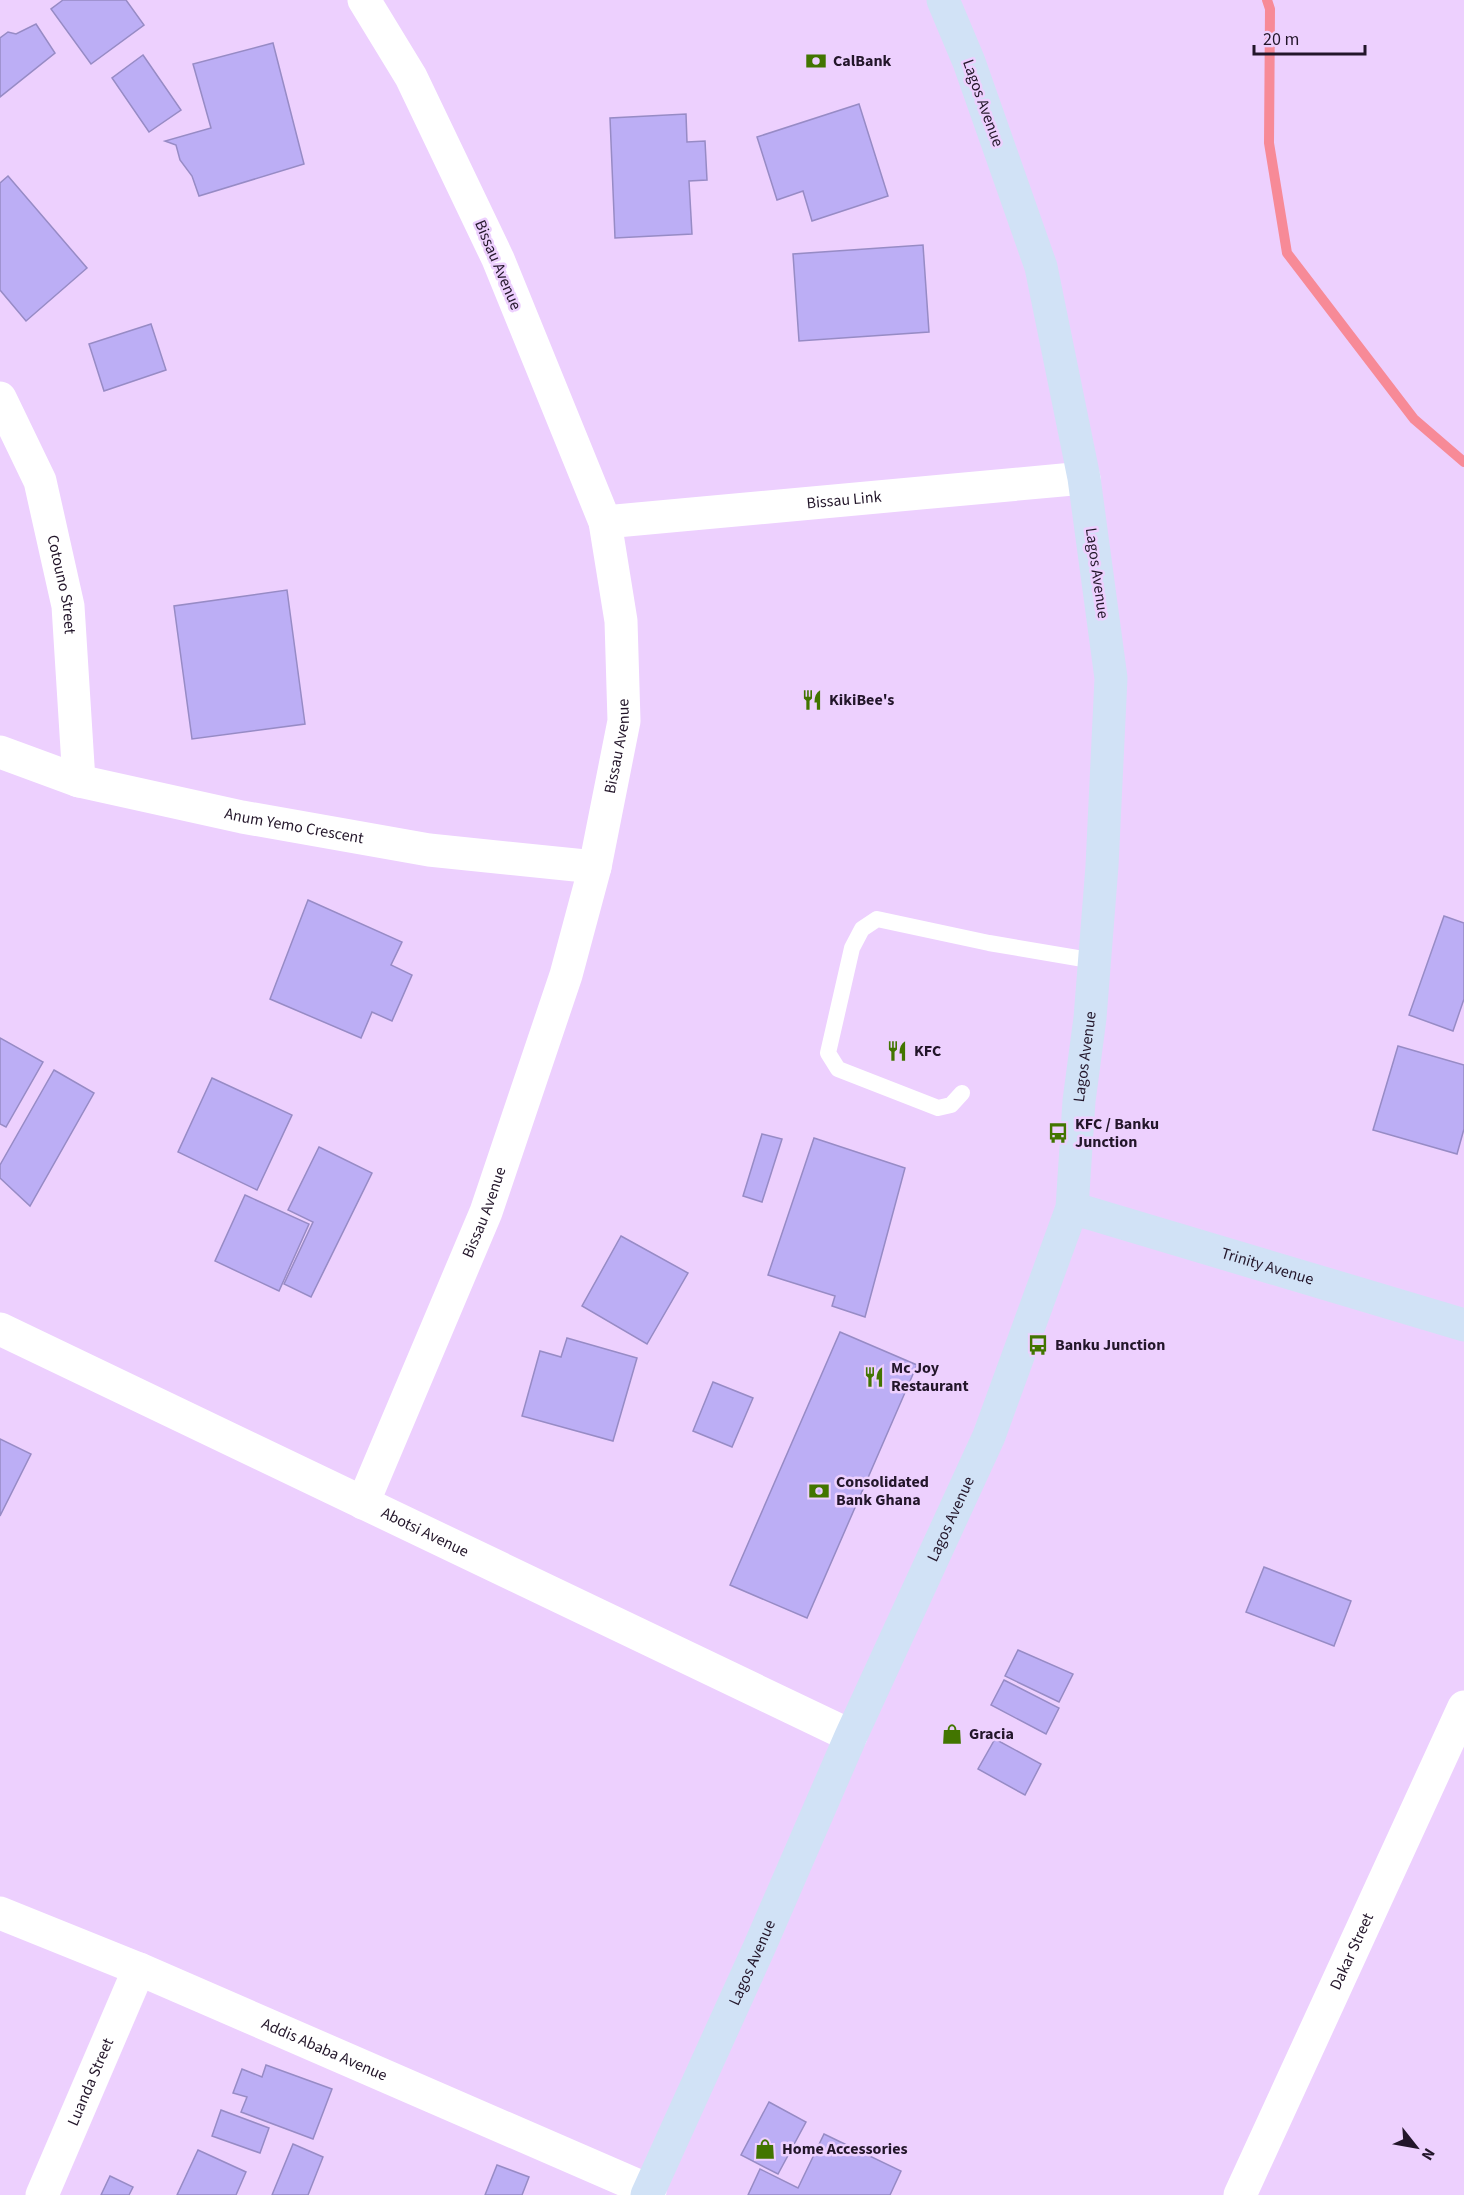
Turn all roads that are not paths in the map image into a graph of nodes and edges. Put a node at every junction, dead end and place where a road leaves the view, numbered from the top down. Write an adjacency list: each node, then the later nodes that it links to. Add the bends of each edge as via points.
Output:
1 (364, 0): 5 (street, Bissau Avenue, via 411,77 498,259)
2 (943, 0): 4 (street, Lagos Avenue, via 969,62 1041,267)
3 (0, 398): 7 (street, Cotouno Street, via 40,481 68,606)
4 (1084, 478): 5 (street, Bissau Link); 9 (street, Lagos Avenue, via 1111,678)
5 (605, 522): 8 (street, Bissau Avenue, via 621,621 624,722)
6 (0, 752): 7 (street, Anum Yemo Crescent)
7 (79, 781): 8 (street, Anum Yemo Crescent, via 242,817 417,848)
8 (595, 867): 14 (street, Bissau Avenue, via 566,975 486,1212)
9 (1095, 961): 10 (lane, via 877,919 862,929 852,948 828,1053 838,1069 938,1108 951,1105); 11 (street, Lagos Avenue, via 1078,1101)
10 (962, 1093)
11 (1072, 1208): 12 (street, Trinity Avenue); 16 (street, Lagos Avenue, via 989,1436)
12 (1464, 1326)
13 (0, 1329): 14 (street, Abotsi Avenue)
14 (363, 1503): 16 (street, Abotsi Avenue)
15 (1464, 1707): 21 (street, Dakar Street)
16 (851, 1736): 19 (street, Lagos Avenue)
17 (0, 1913): 18 (street, Addis Ababa Avenue)
18 (139, 1969): 19 (street, Addis Ababa Avenue); 20 (street, Luanda Street)
19 (649, 2193)
20 (42, 2195)
21 (1240, 2195)

